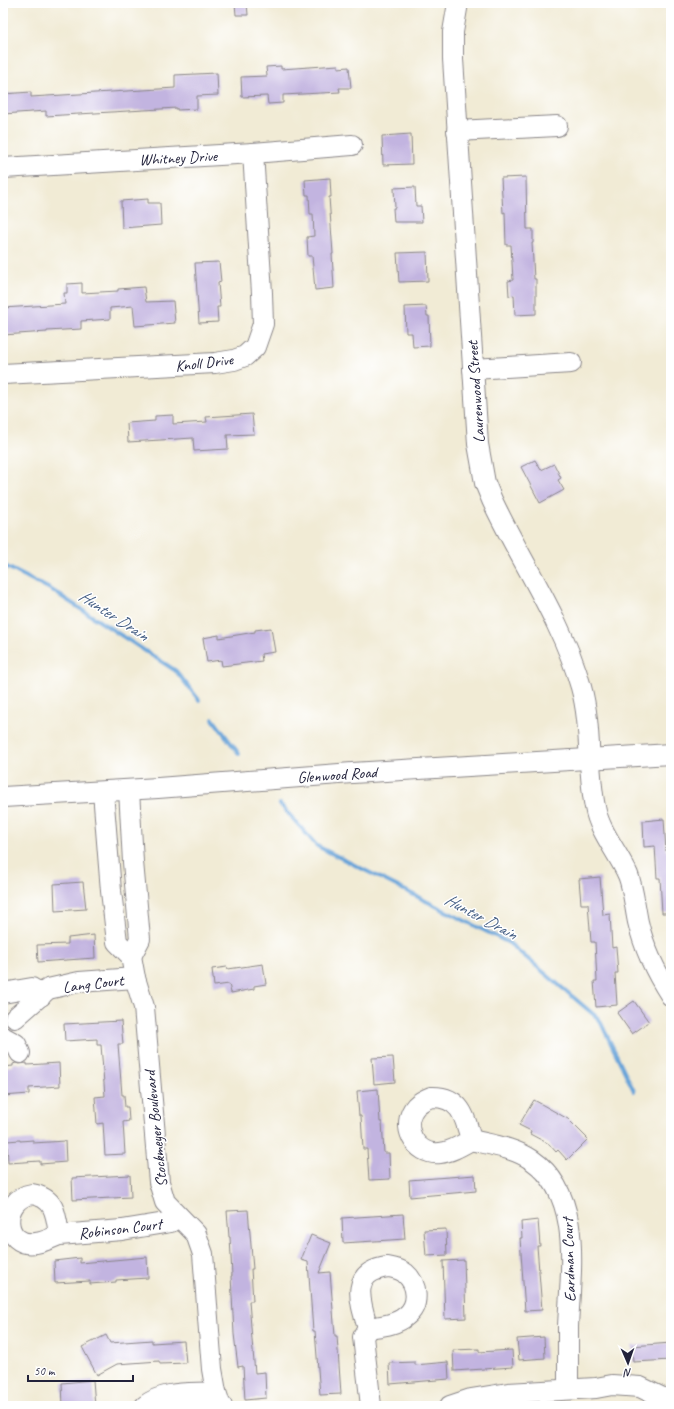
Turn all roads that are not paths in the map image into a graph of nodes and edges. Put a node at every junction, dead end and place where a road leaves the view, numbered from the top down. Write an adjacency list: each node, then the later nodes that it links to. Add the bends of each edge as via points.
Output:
1 (458, 3): 3 (street, Laurenwood Street, via 453,43)
2 (557, 126): 3 (street)
3 (458, 131): 8 (street, Laurenwood Street)
4 (352, 145): 5 (street, Whitney Drive)
5 (253, 153): 6 (street, Whitney Drive); 9 (street, Knoll Drive, via 262,324 255,347 245,356 215,364)
6 (3, 168)
7 (571, 362): 8 (street)
8 (473, 369): 11 (street, Laurenwood Street, via 478,444 485,483 574,661 586,707)
9 (3, 374)
10 (671, 754): 11 (street, Glenwood Road)
11 (590, 759): 12 (street, Glenwood Road); 21 (street, Laurenwood Street, via 595,810 605,835 628,876 643,940 652,963)
12 (129, 790): 13 (street, Glenwood Road); 15 (street)
13 (102, 792): 14 (street, Glenwood Road); 16 (street, Stockmeyer Boulevard)
14 (3, 797)
15 (135, 880): 16 (street); 17 (street, via 140,939)
16 (110, 883): 17 (street, Stockmeyer Boulevard, via 117,942)
17 (130, 956): 18 (street, Stockmeyer Boulevard)
18 (135, 978): 20 (street, Lang Court, via 80,982 48,989); 26 (street, Stockmeyer Boulevard, via 144,1008 159,1182 165,1202)
19 (3, 993): 20 (street, via 32,988)
20 (41, 996): 22 (street, Lang Court)
21 (671, 996)
22 (15, 1018)
23 (3, 1037): 24 (street, via 16,1044)
24 (20, 1054)
25 (471, 1140): 29 (street, Eardman Court, via 514,1151 531,1160 551,1178 564,1201 571,1262)
26 (178, 1216): 27 (street, Robinson Court, via 171,1222 129,1229); 30 (street, Stockmeyer Boulevard, via 196,1234 204,1254 212,1369)
27 (60, 1235)
28 (368, 1328): 33 (street, via 363,1337)
29 (568, 1388): 31 (street, via 612,1385 640,1387); 34 (street, via 496,1394)
30 (219, 1399): 32 (street, via 166,1395)
31 (671, 1402)
32 (145, 1406)
33 (371, 1406)
34 (450, 1406)

